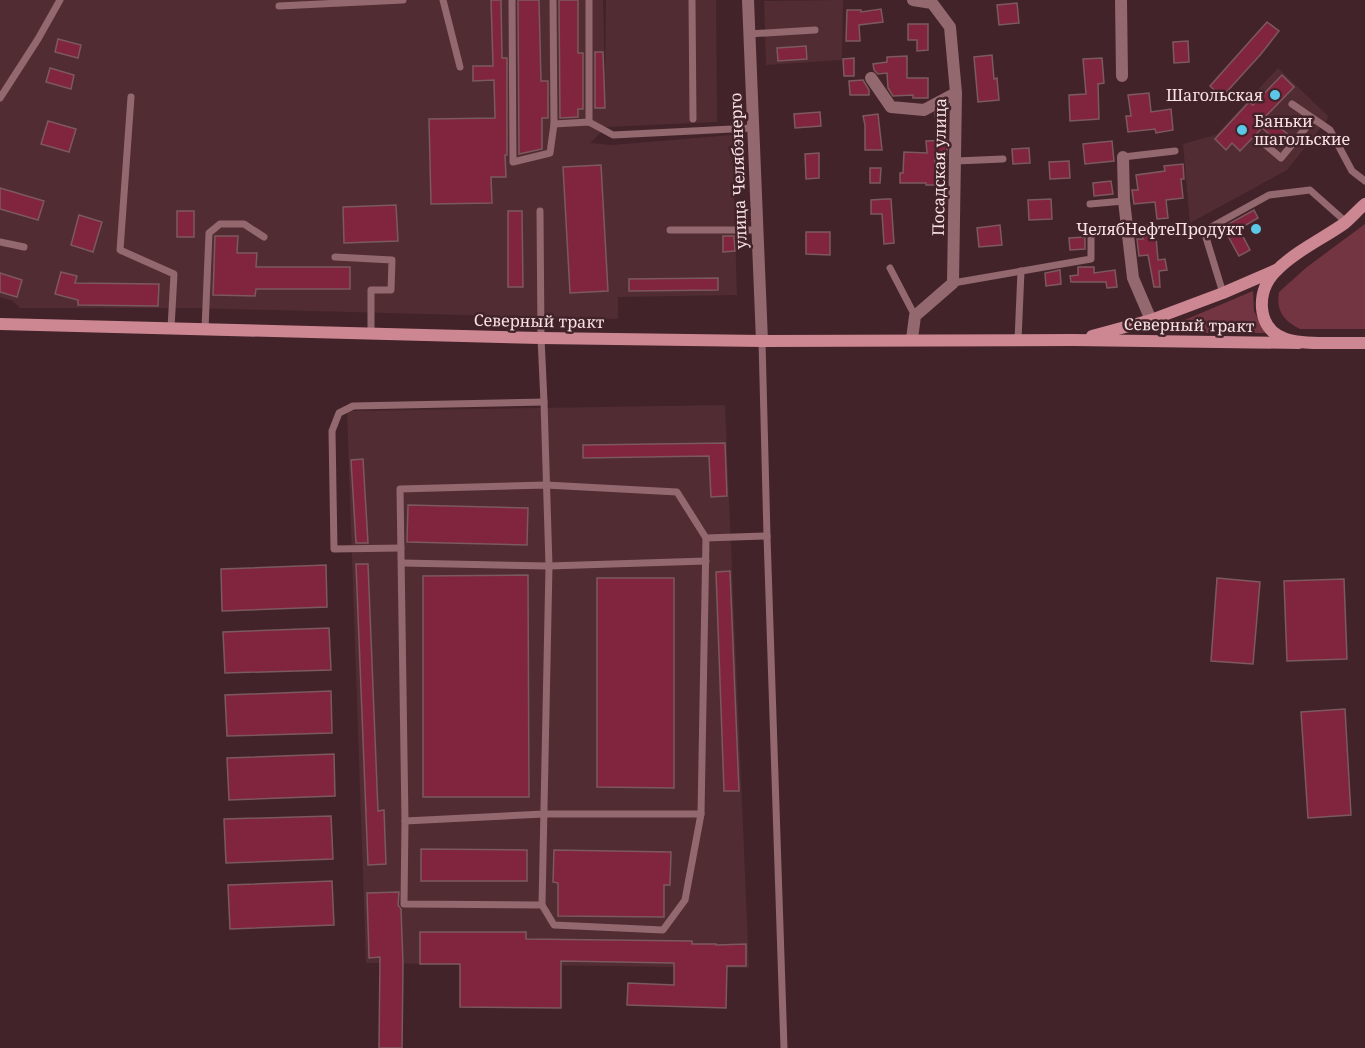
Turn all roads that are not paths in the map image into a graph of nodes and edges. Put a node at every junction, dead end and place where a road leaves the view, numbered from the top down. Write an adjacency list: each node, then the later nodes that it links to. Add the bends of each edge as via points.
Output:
1 (60, 0): 19 (lane)
2 (403, 0): 11 (lane)
3 (443, 0): 14 (lane)
4 (512, 0): 24 (lane, via 513,162 550,153)
5 (553, 0): 24 (lane)
6 (589, 0): 23 (lane)
7 (692, 0): 21 (lane)
8 (748, 0): 13 (street, улица Челябэнерго)
9 (913, 0): 17 (street, Посадская улица, via 932,3 950,27)
10 (1121, 0): 15 (street)
11 (279, 6)
12 (815, 30): 13 (lane)
13 (749, 34): 25 (street, улица Челябэнерго)
14 (460, 67)
15 (1122, 76)
16 (871, 78): 17 (street, via 891,107 924,110)
17 (956, 93): 30 (street, Посадская улица)
18 (131, 97): 52 (lane, via 120,250 174,274)
19 (0, 98)
20 (1292, 104): 22 (lane)
21 (693, 119)
22 (1313, 119): 26 (lane, via 1281,158); 31 (lane, via 1330,130 1352,171)
23 (589, 122): 24 (lane); 25 (lane, via 613,135)
24 (554, 124)
25 (752, 128): 38 (street, улица Челябэнерго)
26 (1261, 141)
27 (1175, 151): 28 (lane)
28 (1123, 157): 32 (street)
29 (1003, 159): 30 (lane)
30 (956, 161): 47 (street, Посадская улица)
31 (1365, 181)
32 (1124, 201): 33 (lane); 50 (street, via 1132,278)
33 (1090, 204)
34 (1365, 204): 36 (main road)
35 (540, 211): 55 (lane)
36 (1346, 222): 45 (main road); 48 (lane, via 1310,190 1269,195 1204,231)
37 (670, 230): 38 (lane)
38 (757, 230): 59 (street, улица Челябэнерго)
39 (1091, 236): 46 (lane, via 1091,259)
40 (264, 237): 53 (lane, via 244,224 220,224 209,232)
41 (0, 242): 42 (lane)
42 (24, 247)
43 (335, 257): 54 (lane, via 392,260 392,290 371,290)
44 (890, 268): 49 (lane)
45 (1280, 268): 48 (main road, Северный тракт); 60 (main road, via 1263,293 1262,309 1278,336)
46 (1021, 271): 47 (lane); 57 (lane)
47 (953, 283): 49 (street)
48 (1223, 293): 50 (main road, Северный тракт)
49 (915, 316): 56 (street)
50 (1152, 320): 58 (main road, Северный тракт)
51 (0, 324): 52 (main road, Северный тракт)
52 (171, 328): 53 (main road, Северный тракт)
53 (205, 329): 54 (main road, Северный тракт)
54 (371, 333): 55 (main road, Северный тракт)
55 (541, 338): 59 (main road, Северный тракт); 62 (lane)
56 (912, 339): 57 (main road, Северный тракт); 59 (main road, Северный тракт)
57 (1018, 340): 58 (main road, Северный тракт)
58 (1078, 340): 60 (main road, Северный тракт)
59 (762, 341): 64 (lane)
60 (1299, 343): 61 (main road, Северный тракт)
61 (1365, 343)
62 (544, 402): 63 (lane); 66 (lane, via 353,406 339,413 332,430 334,549)
63 (546, 485): 65 (lane, via 677,492); 66 (lane, via 400,489); 69 (lane)
64 (766, 536): 65 (lane); 74 (lane)
65 (706, 538): 67 (lane)
66 (401, 548): 68 (lane)
67 (706, 561): 69 (lane); 71 (lane)
68 (402, 563): 69 (lane); 72 (lane)
69 (549, 566): 70 (lane)
70 (544, 814): 71 (lane); 72 (lane); 73 (lane)
71 (701, 814): 73 (lane, via 685,900 663,930 554,925)
72 (405, 821): 73 (lane, via 404,904)
73 (542, 905)
74 (784, 1048)

